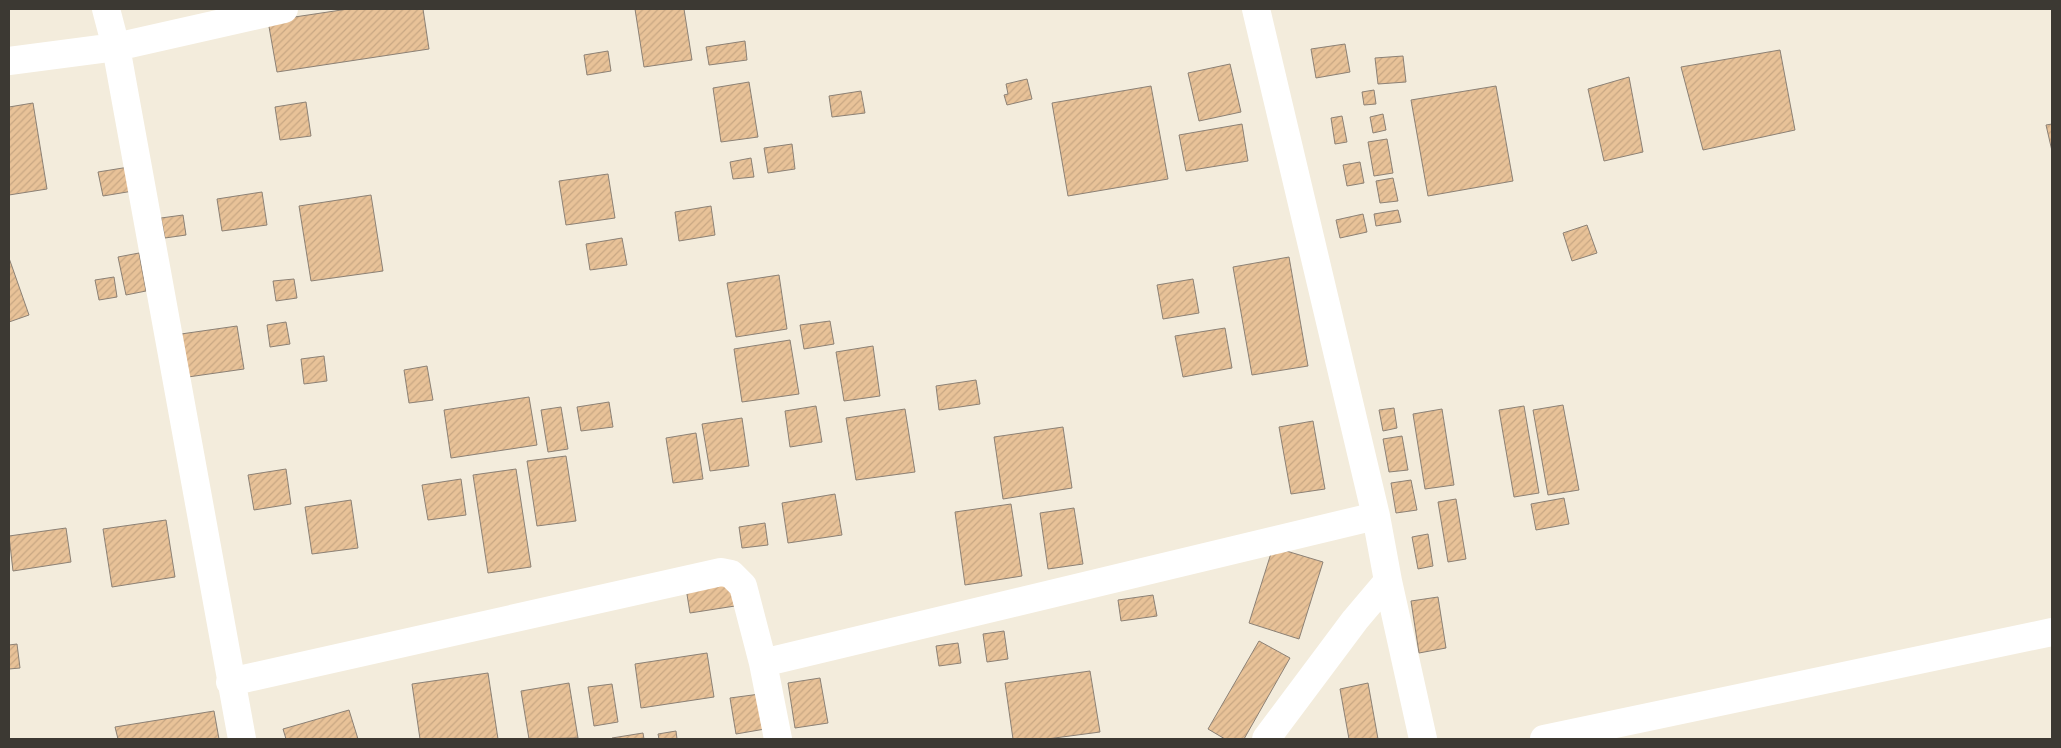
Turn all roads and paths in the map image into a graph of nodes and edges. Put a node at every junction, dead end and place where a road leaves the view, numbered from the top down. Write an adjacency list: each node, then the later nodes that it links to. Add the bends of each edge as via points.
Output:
1 (106, 9): 4 (street)
2 (284, 9): 4 (street)
3 (1256, 9): 6 (street)
4 (116, 47): 5 (street); 10 (street)
5 (9, 61)
6 (1376, 516): 7 (street); 9 (street)
7 (1388, 581): 13 (street); 14 (street)
8 (2052, 632): 15 (street)
9 (763, 663): 10 (street, via 743,586 731,574 720,572); 12 (street)
10 (230, 682): 11 (street)
11 (242, 739)
12 (778, 739)
13 (1266, 739)
14 (1423, 739)
15 (1544, 739)

